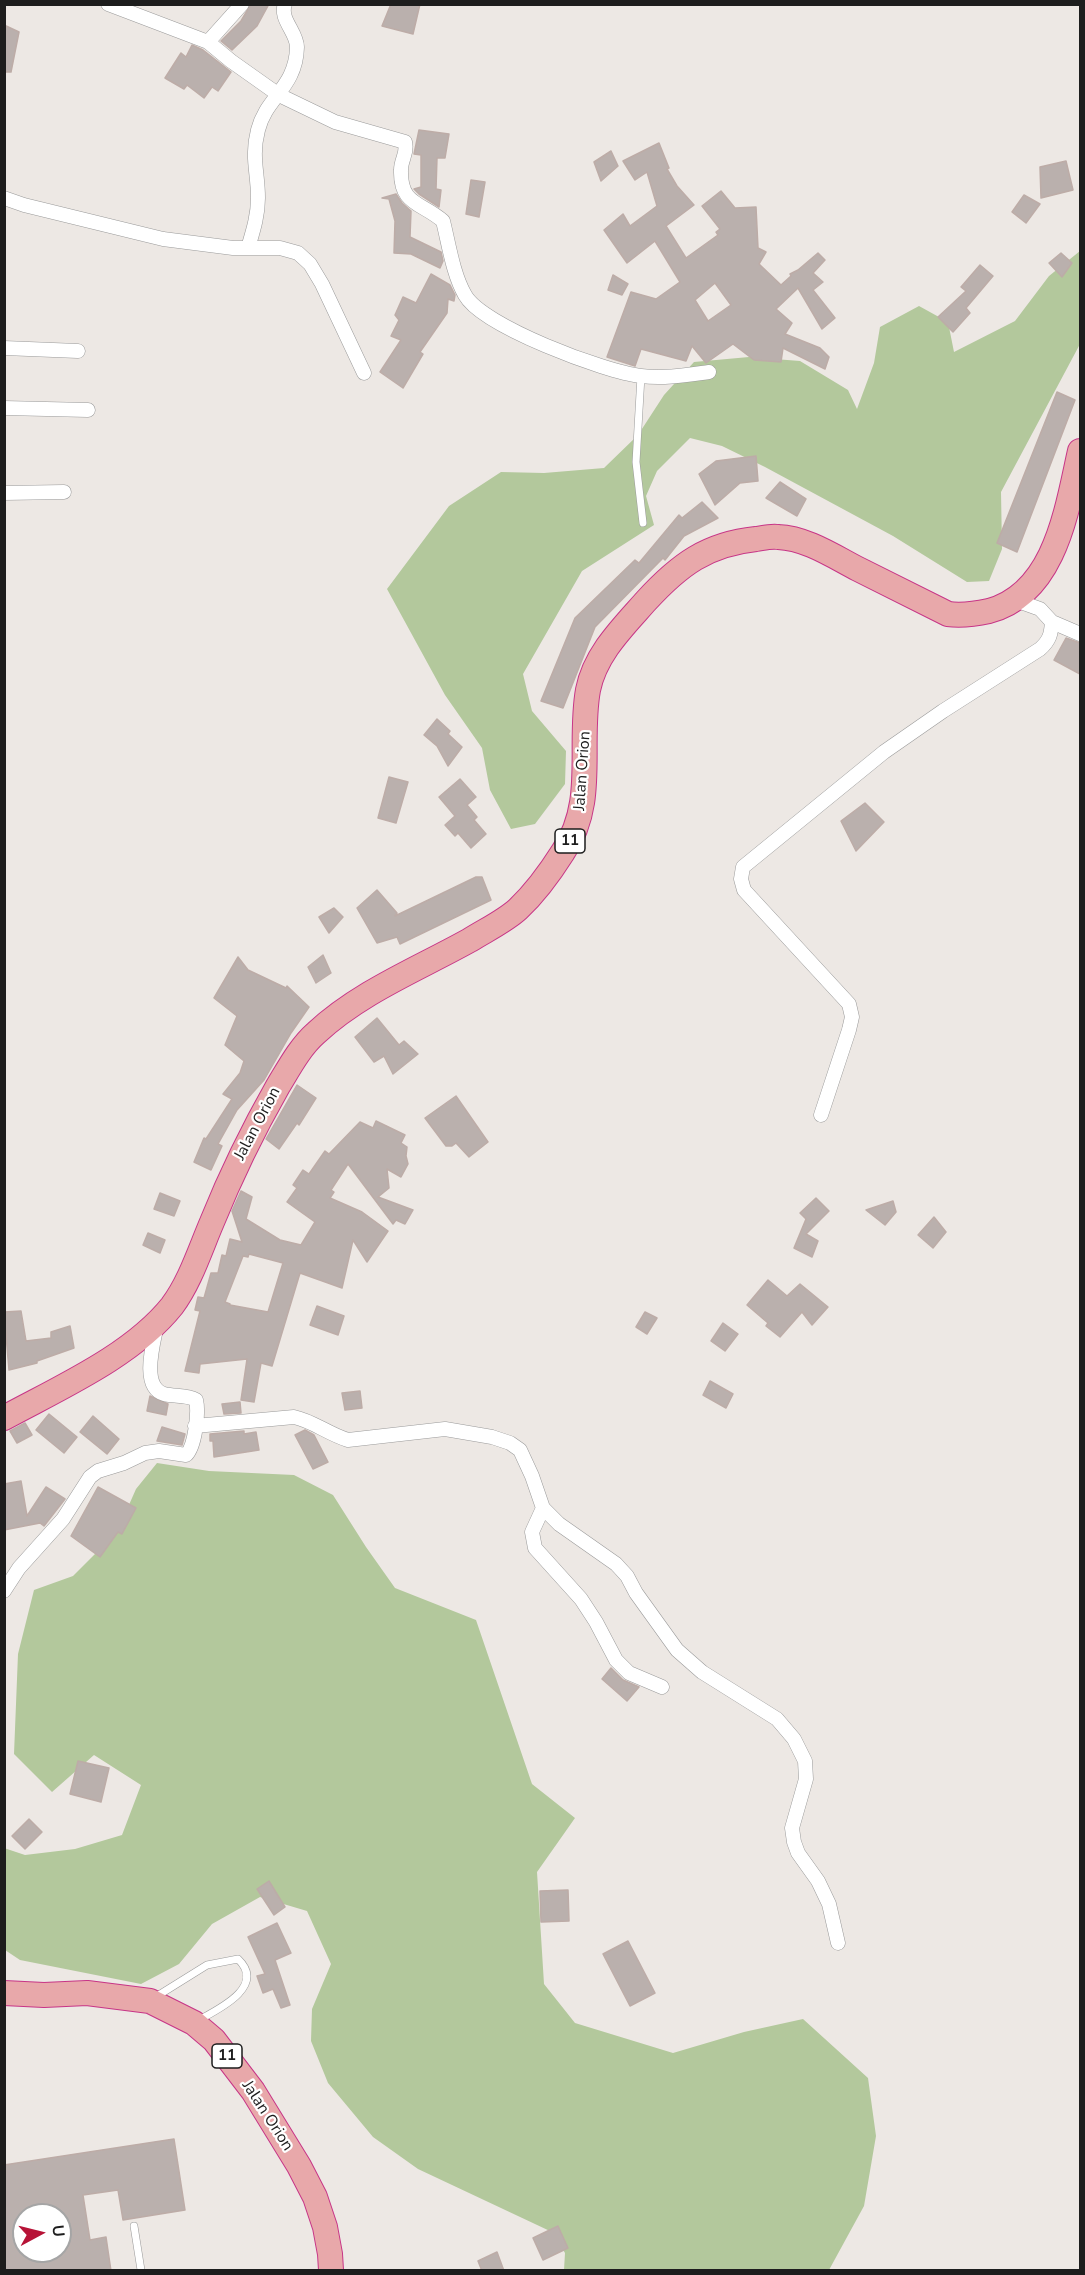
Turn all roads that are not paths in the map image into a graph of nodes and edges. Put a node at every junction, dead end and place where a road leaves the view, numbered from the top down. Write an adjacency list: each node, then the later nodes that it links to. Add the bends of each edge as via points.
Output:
1 (108, 4): 4 (street)
2 (242, 4): 4 (street)
3 (285, 4): 5 (street, via 284,14 297,48 289,80)
4 (208, 42): 5 (street)
5 (279, 95): 7 (street, via 266,109 259,127 254,152 257,220); 12 (street, via 335,122 405,142 407,150 400,168 404,193 443,221 459,281 471,303 498,322 554,350)
6 (4, 198): 7 (street, via 163,239)
7 (248, 248): 11 (street, via 280,248 298,253 310,264)
8 (4, 348): 9 (street)
9 (78, 351)
10 (709, 372): 12 (street)
11 (364, 373)
12 (640, 376): 18 (lane, via 636,462)
13 (4, 408): 14 (street)
14 (88, 410)
15 (1080, 451): 19 (highway, Jalan Orion / 11, via 1052,551 1040,575)
16 (64, 492): 17 (street)
17 (4, 493)
18 (643, 523)
19 (1015, 600): 20 (street, via 1040,609); 23 (highway, Jalan Orion / 11, via 975,614 948,614 814,547 776,537 744,540 710,550 667,579 613,638 591,680 580,817 564,852 519,908 443,955 360,999 313,1035 292,1062 240,1154 188,1279)
20 (1052, 621): 21 (street); 22 (street, via 1048,642 1040,649 884,752 743,867 744,890 849,1004 849,1030)
21 (1080, 634)
22 (821, 1116)
23 (157, 1322): 24 (highway, Jalan Orion / 11, via 114,1356); 25 (street, via 150,1374 162,1394 196,1400)
24 (4, 1418)
25 (195, 1426): 26 (street, via 294,1417 348,1440 445,1429 492,1437 520,1450); 27 (street, via 191,1450 186,1455 145,1453 90,1477)
26 (543, 1508): 28 (street, via 532,1532 536,1548 581,1599 616,1660 629,1673); 29 (street, via 616,1564 678,1650 702,1672 777,1719 794,1739 805,1761 806,1779 792,1828 794,1842 819,1881)
27 (4, 1592)
28 (662, 1687)
29 (838, 1943)
30 (4, 1993): 31 (highway, Jalan Orion / 11, via 87,1993)
31 (150, 2001): 32 (highway, Jalan Orion / 11); 32 (lane, via 207,1965 238,1959 247,1974 244,1989)
32 (194, 2024): 35 (highway, Jalan Orion / 11, via 214,2040 253,2091 299,2166 325,2227)
33 (134, 2226): 34 (lane)
34 (141, 2271)
35 (331, 2271)

